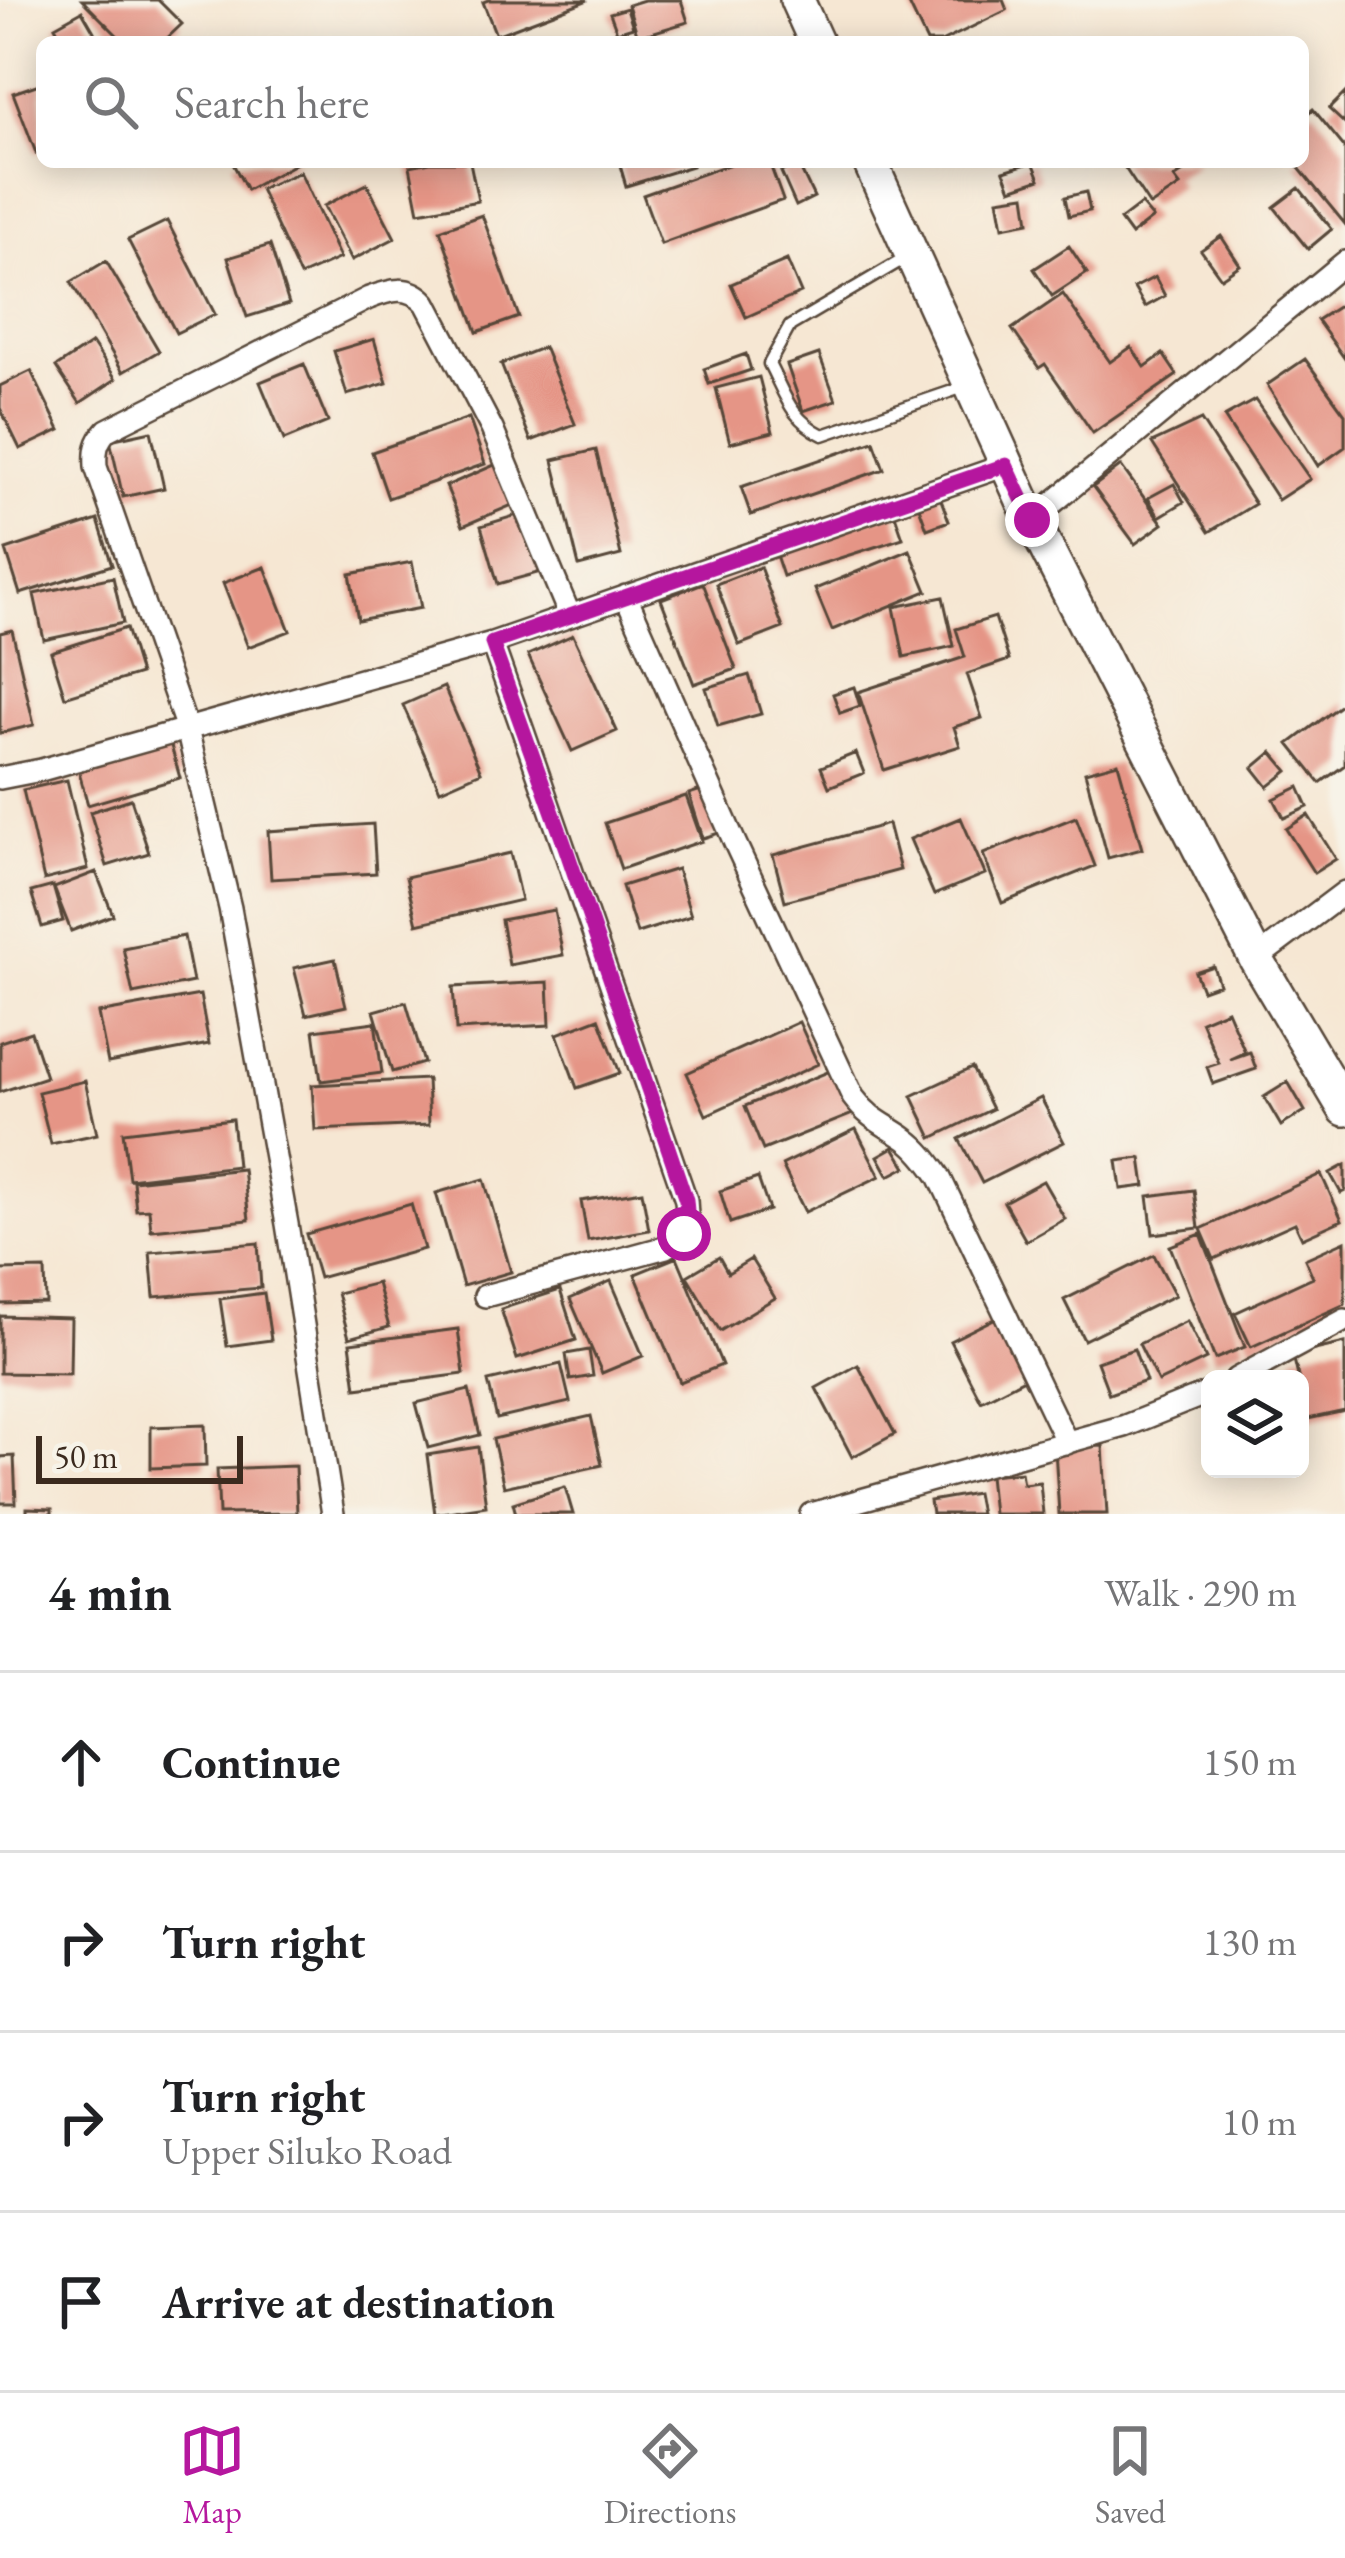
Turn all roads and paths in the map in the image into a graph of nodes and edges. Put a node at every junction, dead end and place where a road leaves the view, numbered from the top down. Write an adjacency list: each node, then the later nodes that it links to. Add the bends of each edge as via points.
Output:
1 (797, 0): 2 (main road)
2 (813, 36)
3 (873, 168): 4 (main road)
4 (911, 254): 6 (main road); 6 (lane, via 790,326 769,364 795,415 823,434)
5 (1345, 262): 8 (street)
6 (970, 385): 7 (main road)
7 (1006, 465): 8 (main road); 9 (street)
8 (1032, 520): 15 (main road)
9 (626, 596): 10 (street); 21 (street, via 854,1096 939,1176)
10 (570, 616): 11 (street); 12 (street, via 492,429 426,303 392,290 99,439 96,467)
11 (492, 643): 12 (street); 17 (street, via 688,1222 666,1247)
12 (187, 729): 13 (street); 22 (street, via 230,908)
13 (0, 778)
14 (1345, 892): 15 (street)
15 (1256, 959): 16 (main road)
16 (1345, 1109)
17 (485, 1296)
18 (1345, 1320): 19 (street)
19 (1253, 1370)
20 (1201, 1396): 21 (street)
21 (1067, 1443): 23 (street)
22 (333, 1514)
23 (812, 1514)

